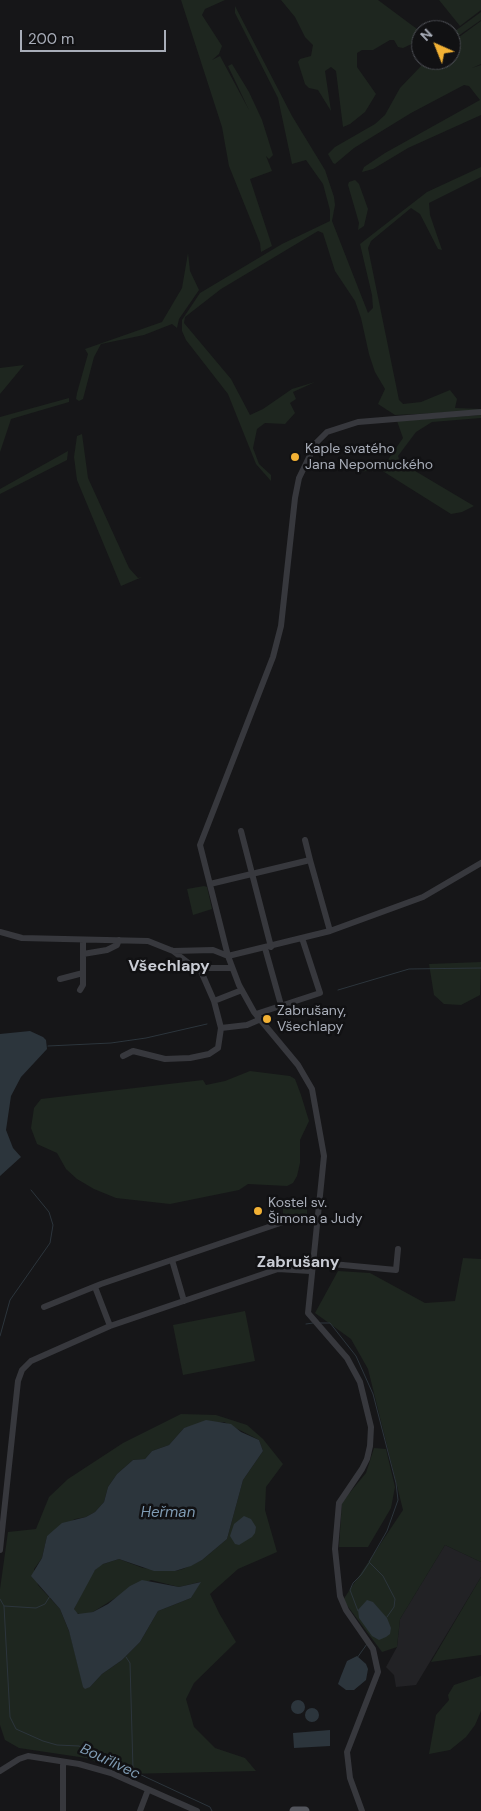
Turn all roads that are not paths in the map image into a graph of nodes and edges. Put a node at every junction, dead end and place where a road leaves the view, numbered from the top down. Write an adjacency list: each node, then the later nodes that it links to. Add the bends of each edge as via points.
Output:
1 (481, 412): 7 (street, via 347,424 320,437 310,452 295,498 281,626 273,657 200,845)
2 (241, 831): 6 (street)
3 (305, 840): 4 (street)
4 (310, 860): 6 (street); 9 (street)
5 (481, 863): 9 (street, via 423,897)
6 (252, 874): 7 (street); 13 (street)
7 (210, 884): 16 (street)
8 (0, 932): 11 (street, via 22,938)
9 (330, 932): 10 (street)
10 (302, 938): 13 (street); 24 (street, via 320,993)
11 (82, 940): 12 (street); 15 (street)
12 (119, 940): 14 (street, via 148,941); 15 (street, via 107,950)
13 (268, 947): 16 (street); 24 (street)
14 (174, 951): 16 (street, via 213,950); 18 (street)
15 (83, 954): 19 (street)
16 (228, 956): 17 (street)
17 (232, 968): 18 (street); 22 (street)
18 (200, 969): 23 (street)
19 (83, 973): 20 (street); 21 (street)
20 (60, 979)
21 (80, 990)
22 (242, 990): 23 (street); 25 (street)
23 (214, 1002): 26 (street)
24 (281, 1005): 25 (street)
25 (259, 1017): 26 (street, via 247,1025); 28 (street, via 298,1065 312,1089 324,1156)
26 (221, 1028): 27 (street, via 218,1048 208,1054 166,1059 133,1051)
27 (123, 1056)
28 (317, 1220): 30 (street, via 292,1219); 31 (street)
29 (398, 1250): 31 (street, via 396,1270)
30 (172, 1260): 33 (street); 34 (street)
31 (312, 1262): 32 (street)
32 (310, 1271): 34 (street, via 278,1269); 46 (street, via 308,1313 347,1358 360,1382 371,1427 365,1464 339,1503 335,1549 340,1596 373,1649 378,1672 347,1752 350,1778)
33 (94, 1287): 35 (street); 36 (street)
34 (184, 1301): 36 (street)
35 (44, 1307)
36 (110, 1326): 37 (street, via 40,1356 22,1370 18,1381)
37 (0, 1550)
38 (63, 1762): 39 (street, via 28,1756); 40 (street, via 95,1768); 41 (street)
39 (0, 1771)
40 (148, 1790): 42 (street); 43 (street)
41 (63, 1811)
42 (140, 1811)
43 (197, 1811)
44 (294, 1811): 45 (main road)
45 (305, 1811)
46 (362, 1811)

